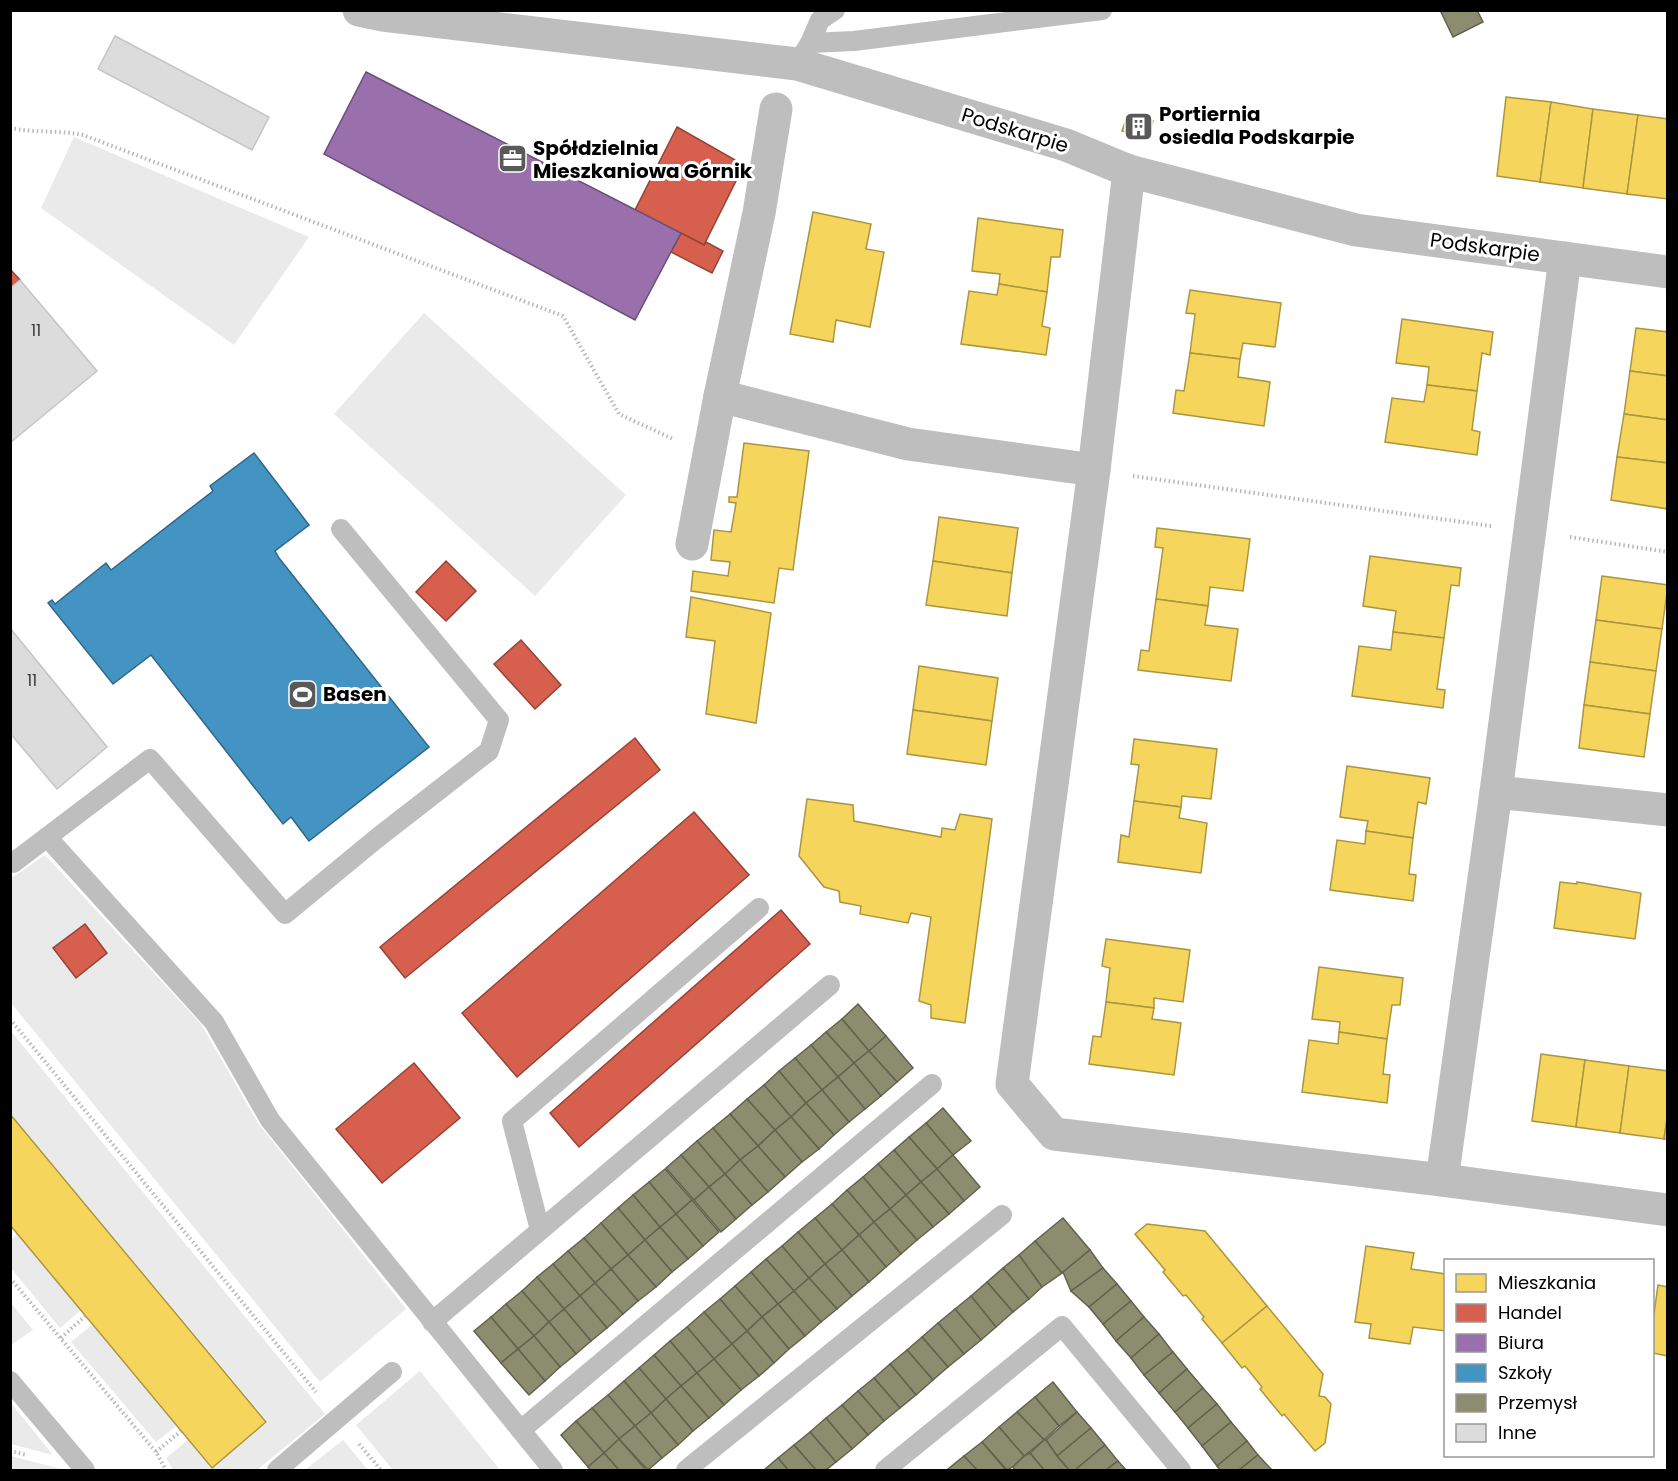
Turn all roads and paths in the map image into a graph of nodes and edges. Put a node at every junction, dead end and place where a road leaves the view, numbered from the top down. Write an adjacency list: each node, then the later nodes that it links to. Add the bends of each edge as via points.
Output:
1 (359, 10): 4 (street, Podskarpie)
2 (835, 10): 4 (lane, via 820,20)
3 (1102, 10): 4 (lane, via 854,41)
4 (804, 53): 7 (street, Podskarpie)
5 (776, 109): 10 (street, via 759,213)
6 (10, 129): 11 (path, via 83,135 563,316 619,414 681,442)
7 (1129, 171): 8 (street, Podskarpie, via 1356,230); 12 (street)
8 (1565, 258): 9 (street, Podskarpie); 14 (street)
9 (1668, 272)
10 (720, 396): 11 (street); 12 (street, via 908,444)
11 (710, 446): 15 (street)
12 (1094, 471): 14 (path); 25 (street, via 1012,1084 1054,1134)
13 (341, 529): 19 (lane, via 499,720 489,751 285,914 150,759)
14 (1530, 531): 16 (path); 17 (street)
15 (692, 544)
16 (1668, 552)
17 (1496, 792): 18 (street); 25 (street)
18 (1668, 810)
19 (47, 837): 20 (lane, via 13,863); 31 (lane, via 214,1022 270,1120)
20 (10, 860)
21 (759, 908): 28 (lane, via 512,1120)
22 (830, 986): 28 (lane)
23 (10, 1019): 35 (path)
24 (932, 1084): 36 (lane)
25 (1442, 1180): 26 (street)
26 (1668, 1210)
27 (1002, 1215): 44 (lane)
28 (540, 1230): 31 (lane)
29 (10, 1278): 32 (path)
30 (86, 1315): 32 (path)
31 (432, 1322): 36 (lane)
32 (61, 1338): 38 (path)
33 (392, 1372): 35 (lane)
34 (10, 1381): 39 (lane)
35 (339, 1419): 41 (lane); 42 (path)
36 (520, 1430): 43 (lane)
37 (181, 1431): 38 (path)
38 (156, 1452): 40 (path)
39 (85, 1470)
40 (166, 1470)
41 (277, 1470)
42 (381, 1470)
43 (553, 1470)
44 (686, 1470)
45 (885, 1470): 46 (lane, via 1062,1326)
46 (1181, 1470)

